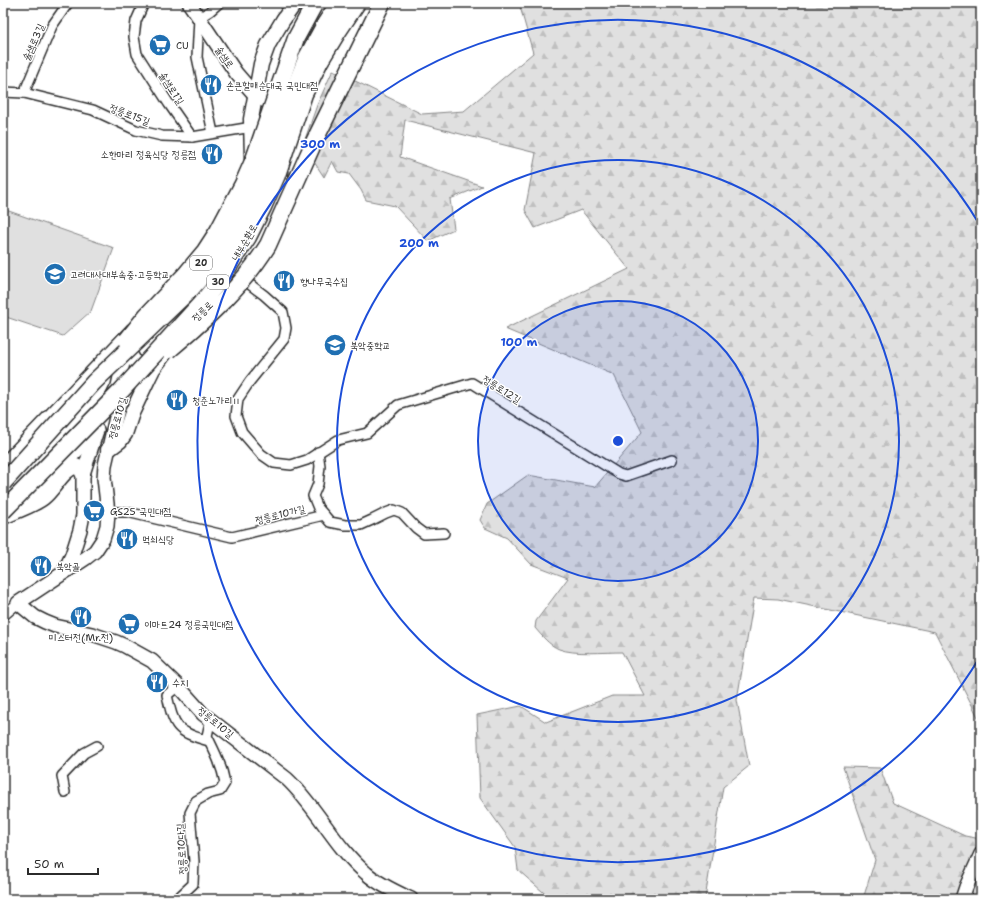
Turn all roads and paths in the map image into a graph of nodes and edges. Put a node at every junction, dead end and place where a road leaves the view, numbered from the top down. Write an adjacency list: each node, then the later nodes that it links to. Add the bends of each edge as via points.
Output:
1 (68, 3): 13 (street, 솔샘로3길, via 52,26)
2 (144, 3): 18 (street, 솔샘로1길, via 136,21 134,37 137,54)
3 (190, 3): 11 (main road, 솔샘로)
4 (219, 3): 11 (street)
5 (295, 3): 14 (main road, 20, via 268,45 261,64)
6 (315, 3): 23 (highway, bridge, via 296,38 252,166 218,231 205,251 146,315)
7 (322, 3): 15 (main road, 정릉로, via 294,36 279,72)
8 (339, 3): 23 (highway, 내부순환로 / 30, bridge, via 308,56 284,115 266,170 239,224 220,254 185,295)
9 (357, 3): 24 (highway, 내부순환로 / 30, bridge, via 320,61 296,117 272,187 248,237 204,300)
10 (382, 3): 24 (highway, bridge, via 313,144 268,245 222,302 177,344)
11 (199, 18): 14 (main road, 솔샘로, via 236,73); 17 (street, via 197,57)
12 (3, 92): 13 (street, 정릉로15길)
13 (24, 92): 18 (street, 정릉로15길, via 93,110 136,130 162,136)
14 (255, 96): 15 (main road, 솔샘로); 16 (main road, 20)
15 (274, 106): 19 (main road, 정릉로, via 282,172 280,188 268,222 254,250)
16 (252, 126): 17 (street, 정릉로15길); 21 (main road, 20, via 252,157 244,192 221,237 182,283)
17 (213, 133): 18 (street, 정릉로15길)
18 (192, 137)
19 (236, 274): 20 (main road, 정릉로, via 208,307); 28 (street, 정릉로12길, via 283,312 286,328 284,339 250,380 238,399 236,416 242,432 261,454 274,464 291,465 307,460)
20 (183, 330): 22 (main road, 정릉로); 27 (main road, via 153,369 125,434)
21 (124, 341): 22 (main road); 24 (main road, 정릉로10길); 30 (main road, 20)
22 (138, 368): 24 (main road, 정릉로); 26 (main road, 정릉로10길, via 119,404)
23 (94, 382): 33 (highway, 내부순환로 / 30, bridge)
24 (120, 389): 25 (main road, 정릉로10길); 34 (highway, 내부순환로 / 30, bridge); 35 (main road, 정릉로)
25 (96, 431): 26 (street); 31 (main road); 32 (main road, 정릉로10길); 36 (main road, via 40,486)
26 (112, 436): 27 (main road, 정릉로10길)
27 (108, 450): 37 (main road, 정릉로10길, via 104,478)
28 (318, 452): 29 (street, 정릉로12길, via 338,440 367,433 398,405 472,383 619,474 626,476); 38 (street, via 318,484 313,496)
29 (672, 460)
30 (3, 466)
31 (66, 471): 32 (main road, via 76,466); 39 (main road, via 43,498)
32 (83, 474): 41 (main road, 정릉로10길, via 82,521)
33 (3, 483)
34 (20, 493): 36 (highway, 내부순환로 / 30, bridge); 39 (highway, bridge)
35 (3, 500)
36 (3, 510)
37 (108, 512): 38 (street, 정릉로10가길, via 127,512 232,537); 42 (main road, 정릉로10길, via 107,526 102,539 95,551)
38 (324, 515): 40 (street, via 330,522 361,525 394,510 402,513 424,534)
39 (3, 518)
40 (444, 532)
41 (73, 552): 42 (main road, via 76,559); 43 (main road, 정릉로10길)
42 (84, 559): 43 (main road, 정릉로10길)
43 (64, 572): 44 (main road, 정릉로10길)
44 (18, 603): 45 (street); 46 (main road, 정릉로10길, via 35,617 55,626 92,634 124,646 152,662)
45 (3, 616)
46 (178, 686): 47 (main road, 정릉로10길, via 203,714); 48 (street, via 167,695 173,721 184,732)
47 (213, 721): 48 (street, via 207,736); 53 (main road, 정릉로10길, via 300,790 336,841 367,874)
48 (209, 741): 52 (street, 정릉로10다길, via 222,769 225,783 220,791 196,800 190,813 193,884)
49 (97, 746): 50 (street, via 84,753 62,776)
50 (65, 792)
51 (981, 854): 54 (main road)
52 (177, 899)
53 (411, 899)
54 (962, 899)

